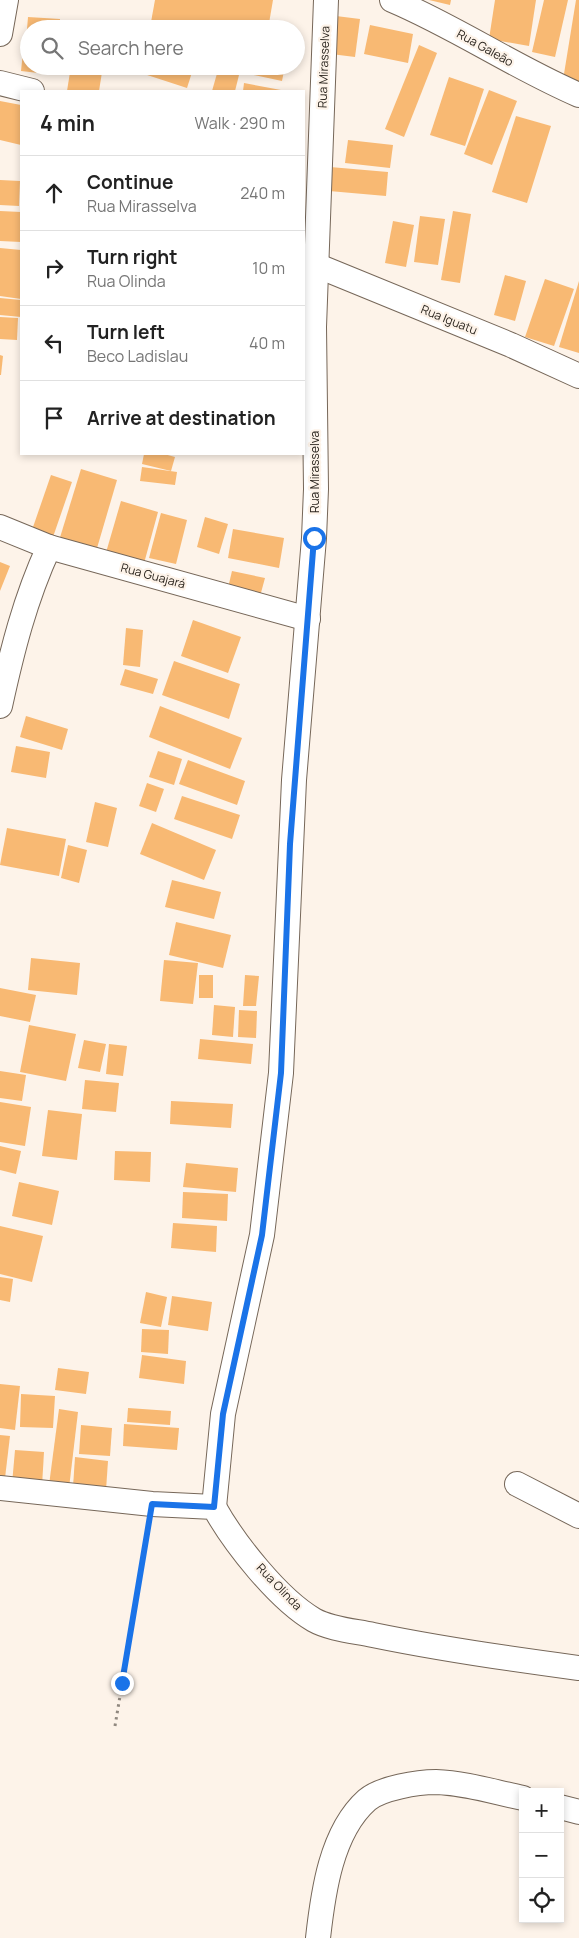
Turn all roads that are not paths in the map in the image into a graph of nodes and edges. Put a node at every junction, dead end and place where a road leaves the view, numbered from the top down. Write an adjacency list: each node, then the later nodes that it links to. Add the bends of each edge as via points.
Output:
1 (6, 0): 4 (street)
2 (326, 0): 8 (street, Rua Mirasselva)
3 (392, 0): 7 (street, Rua Galeão)
4 (0, 34)
5 (0, 82): 6 (street)
6 (28, 90)
7 (579, 94)
8 (312, 182): 9 (street, Rua Mirasselva)
9 (318, 266): 10 (street, Rua Iguatu); 13 (street, Rua Mirasselva, via 314,327 316,489)
10 (579, 376)
11 (0, 527): 12 (street, Rua Guajará)
12 (49, 547): 13 (street, Rua Guajará); 14 (street, via 20,618)
13 (308, 618): 17 (street, Rua Mirasselva, via 290,844 281,1073 262,1235 223,1414)
14 (0, 706)
15 (517, 1484): 18 (street)
16 (0, 1488): 17 (street)
17 (214, 1507): 19 (street, Rua Olinda, via 228,1532 278,1589 316,1621 427,1646)
18 (579, 1516)
19 (579, 1668)
20 (519, 1797): 23 (street, via 472,1786 435,1782 398,1787 368,1799 349,1822 336,1852)
21 (564, 1809): 22 (street)
22 (579, 1812)
23 (318, 1938)

